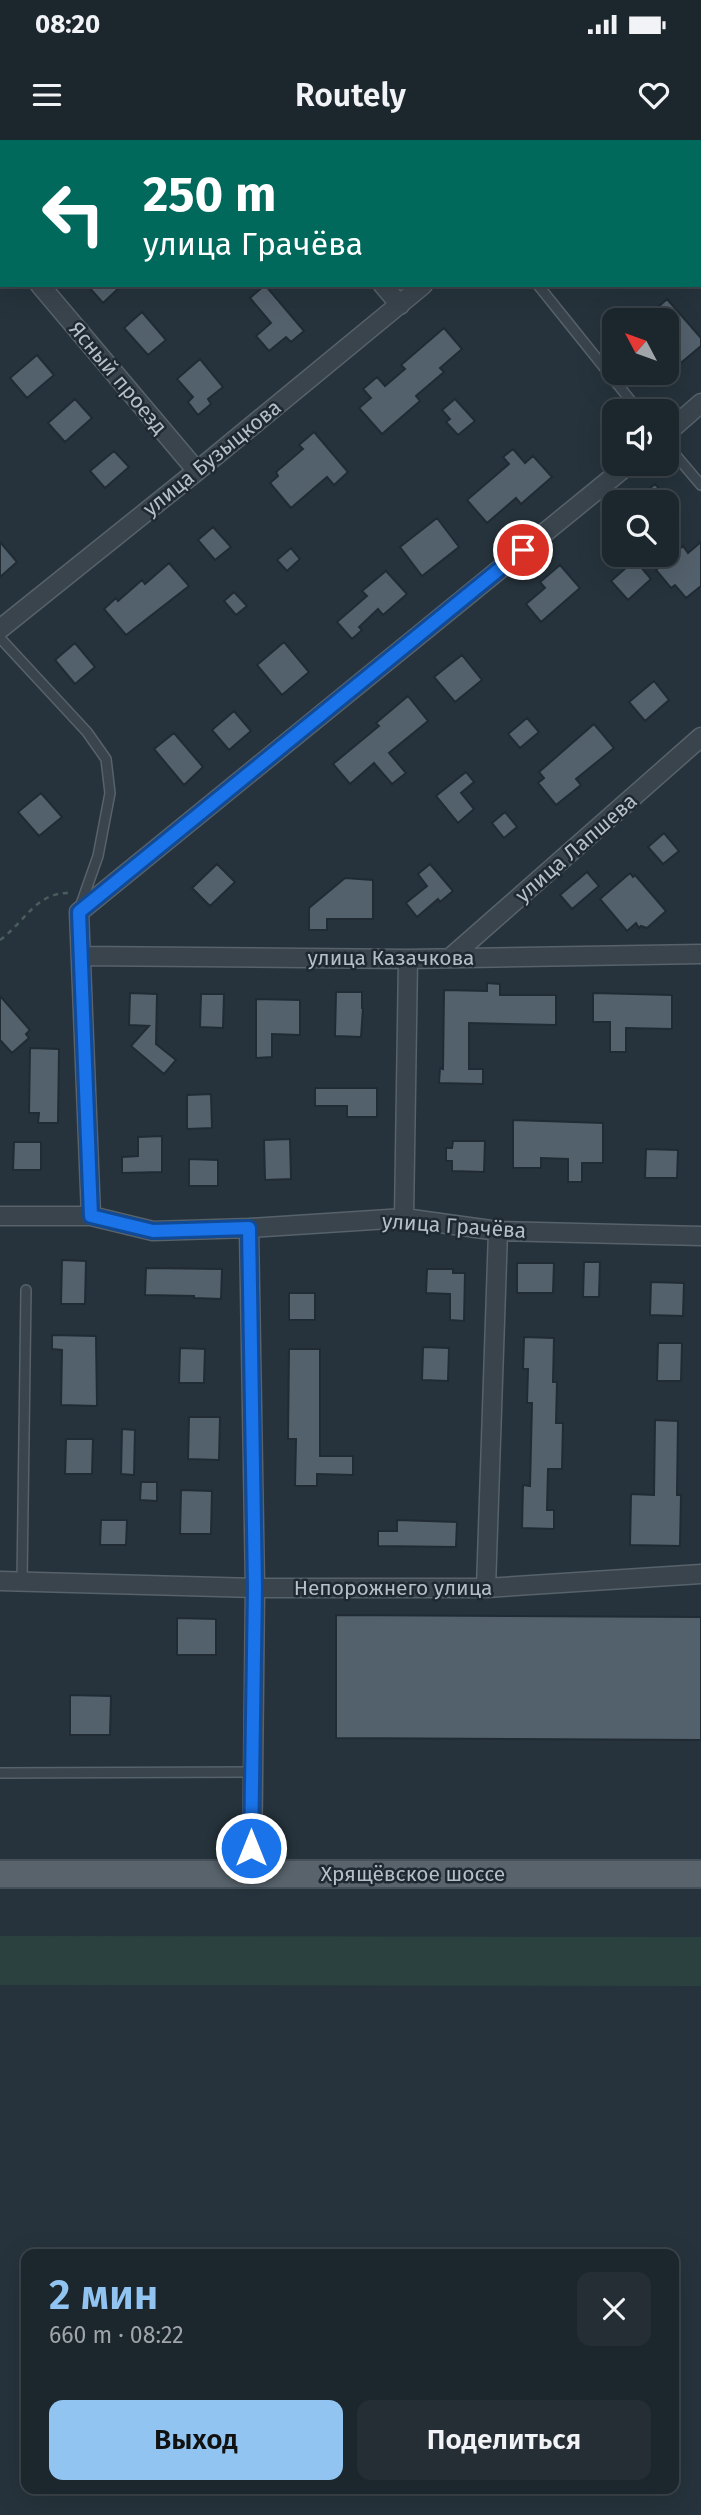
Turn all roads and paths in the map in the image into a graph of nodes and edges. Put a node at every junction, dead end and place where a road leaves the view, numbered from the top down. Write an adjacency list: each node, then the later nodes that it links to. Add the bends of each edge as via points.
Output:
1 (42, 287): 10 (street, Ясный проезд)
2 (385, 287): 5 (street)
3 (421, 287): 5 (street, улица Бузыцкова)
4 (540, 287): 6 (lane)
5 (400, 305): 10 (street, улица Бузыцкова)
6 (629, 399)
7 (701, 403): 8 (street)
8 (679, 422)
9 (679, 459): 12 (lane)
10 (197, 471): 13 (street, улица Бузыцкова)
11 (614, 476): 17 (street)
12 (701, 485)
13 (0, 629)
14 (0, 638): 16 (lane, via 106,760 110,793)
15 (701, 737): 21 (street, улица Лапшева)
16 (85, 894): 17 (lane); 18 (path, via 61,893 37,902)
17 (79, 912): 20 (street)
18 (0, 940)
19 (701, 954): 21 (street, улица Казачкова)
20 (81, 956): 22 (street, улица Казачкова); 24 (street)
21 (450, 958): 22 (street, улица Казачкова)
22 (408, 959): 25 (street)
23 (0, 1216): 24 (street, улица Грачёва)
24 (91, 1216): 26 (street, улица Грачёва, via 153,1231)
25 (404, 1218): 26 (street, улица Грачёва); 27 (street, улица Грачёва)
26 (249, 1228): 33 (street)
27 (498, 1231): 28 (street, улица Грачёва); 34 (street)
28 (701, 1236)
29 (26, 1290): 32 (lane)
30 (701, 1574): 34 (street, Непорожнего улица)
31 (0, 1581): 32 (street, Непорожнего улица)
32 (22, 1582): 33 (street, Непорожнего улица)
33 (255, 1588): 34 (street, Непорожнего улица); 35 (street)
34 (486, 1588)
35 (251, 1772): 36 (lane); 38 (street)
36 (0, 1773)
37 (0, 1874): 38 (main road, Хрящёвское шоссе)
38 (252, 1874): 39 (main road, Хрящёвское шоссе)
39 (701, 1874)

